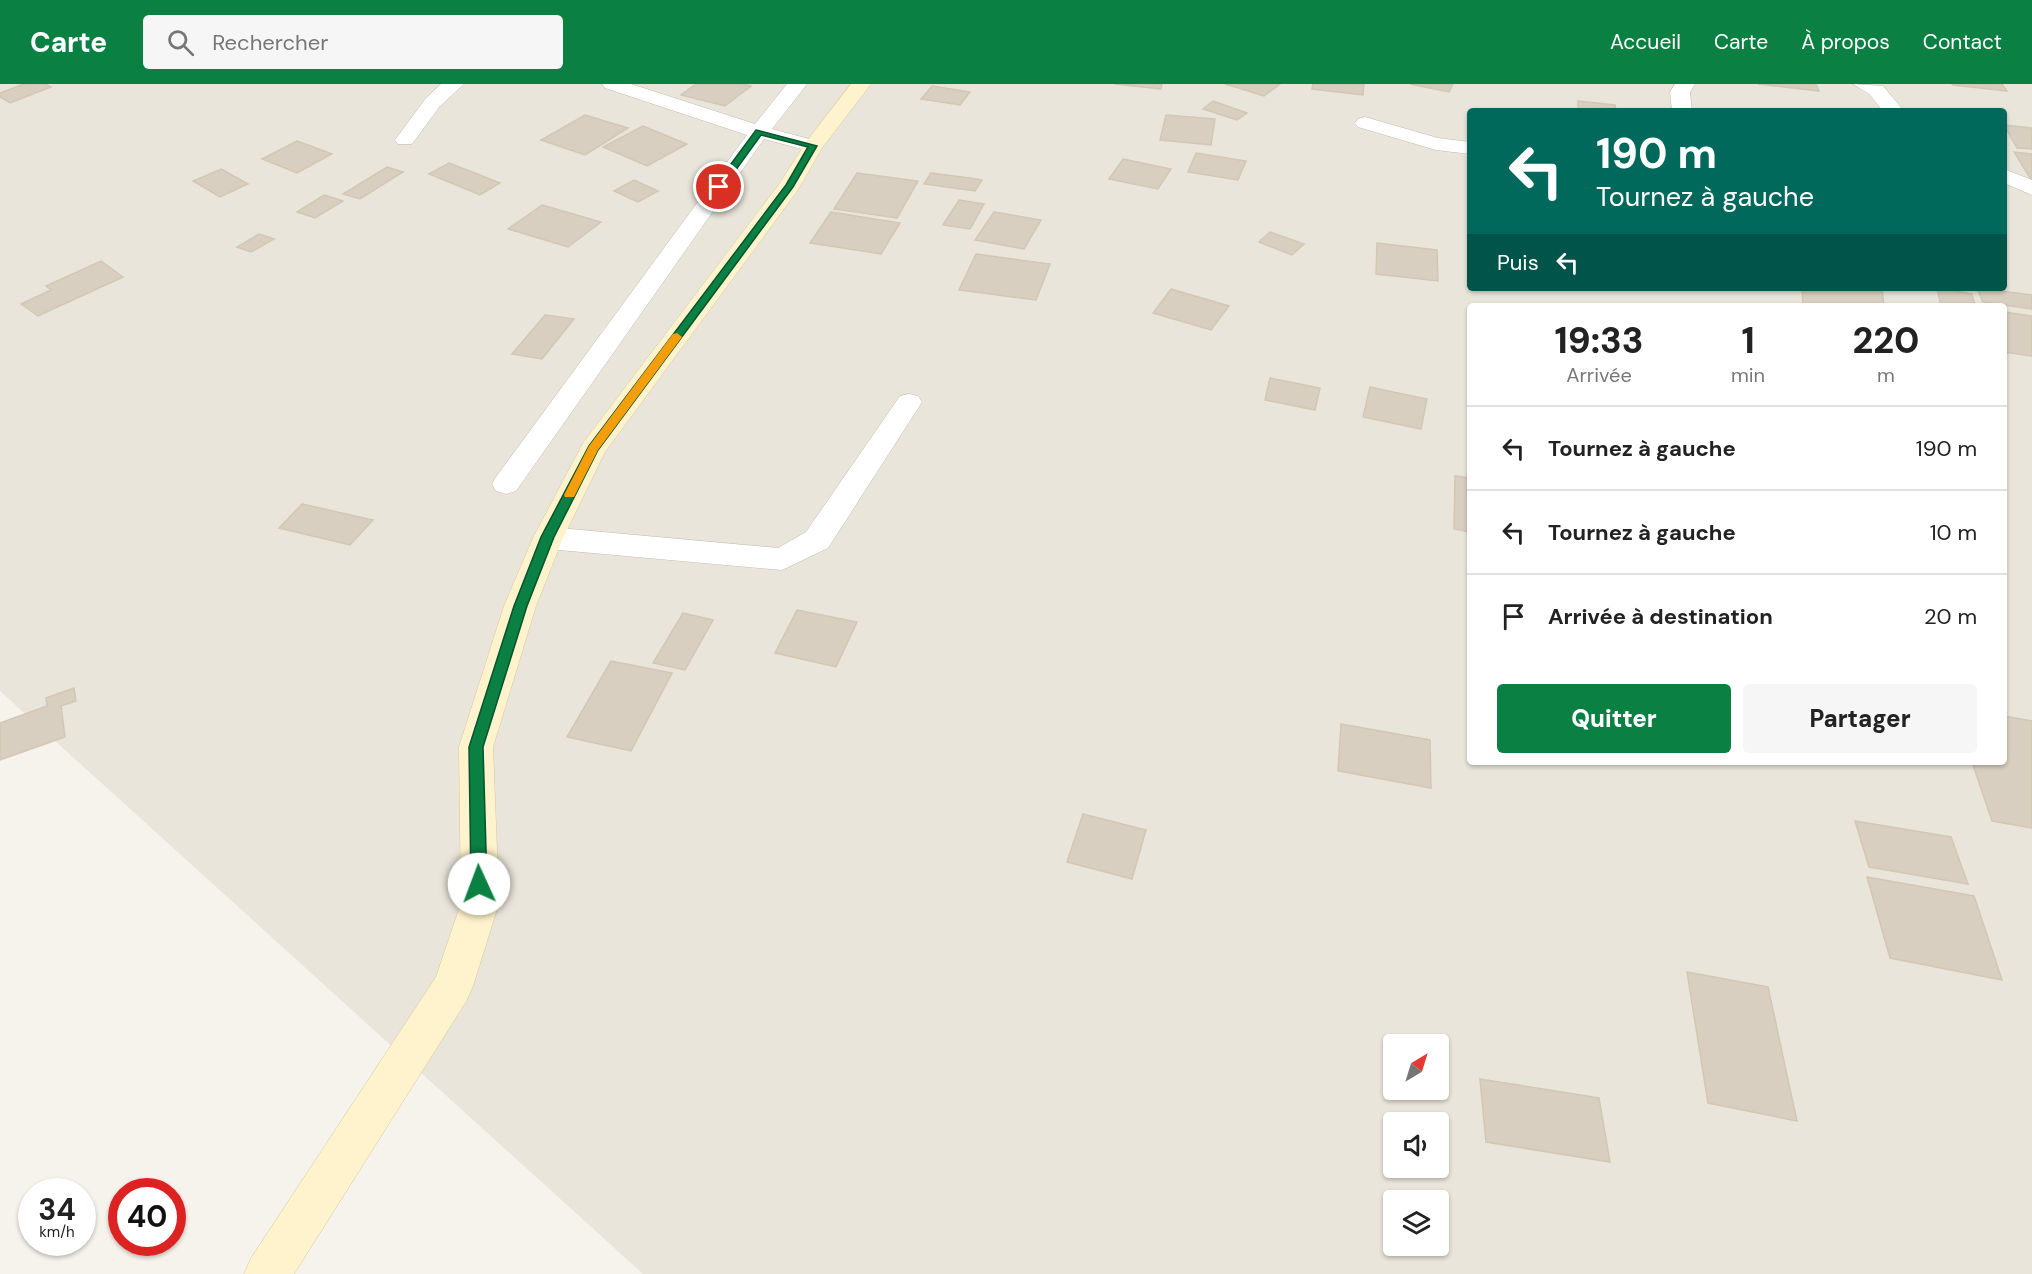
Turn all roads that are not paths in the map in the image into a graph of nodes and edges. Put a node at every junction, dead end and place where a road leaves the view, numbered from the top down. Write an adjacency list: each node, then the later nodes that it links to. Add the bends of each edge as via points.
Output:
1 (454, 84): 11 (street, via 429,104)
2 (612, 84): 10 (street)
3 (797, 84): 10 (street)
4 (861, 84): 12 (street)
5 (1685, 84): 7 (street, via 1680,92)
6 (1863, 84): 8 (street, via 1876,90)
7 (1682, 108)
8 (1891, 108)
9 (1365, 123): 13 (street, via 1436,144)
10 (759, 132): 12 (street); 17 (street)
11 (405, 140)
12 (813, 146): 18 (street, via 790,186 593,449)
13 (1467, 148)
14 (2007, 176): 15 (street)
15 (2032, 188)
16 (909, 402): 18 (street, via 817,540 782,559)
17 (506, 483)
18 (548, 537): 19 (street, via 520,606 476,747 480,903 453,986)
19 (267, 1274)

